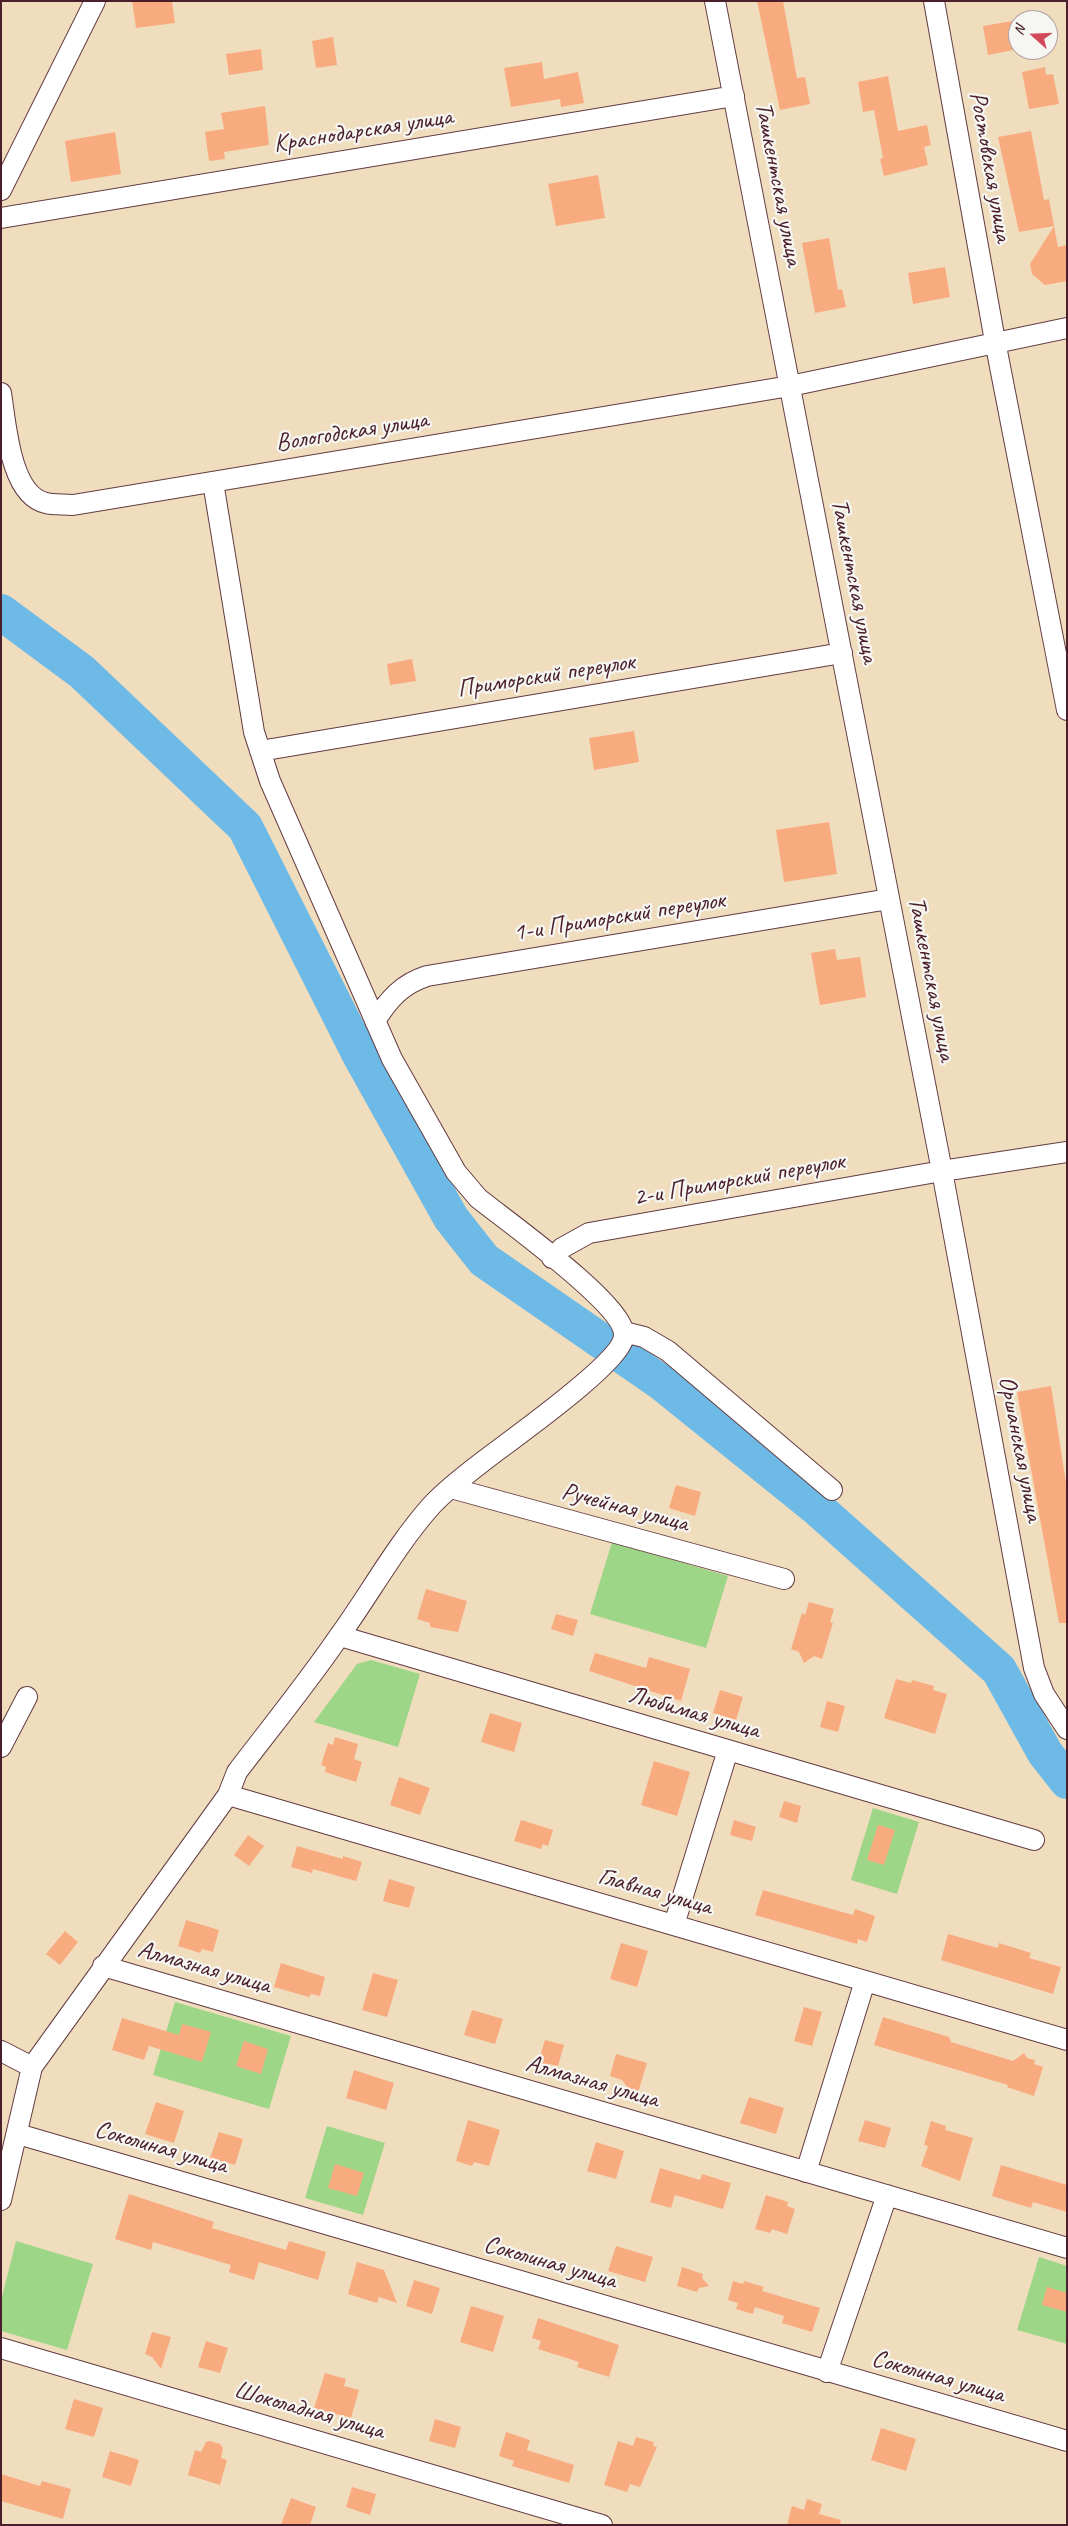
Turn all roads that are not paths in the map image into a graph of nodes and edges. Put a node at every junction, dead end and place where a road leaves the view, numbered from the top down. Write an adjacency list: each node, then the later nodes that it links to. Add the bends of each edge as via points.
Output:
1 (95, 1): 5 (street)
2 (716, 1): 4 (street, Ташкентская улица)
3 (934, 1): 8 (street, Ростовская улица)
4 (734, 96): 6 (street, Краснодарская улица); 9 (street, Ташкентская улица)
5 (1, 190)
6 (1, 218)
7 (1067, 328): 8 (street, Вологодская улица)
8 (995, 341): 9 (street, Вологодская улица); 13 (street, Ростовская улица)
9 (790, 386): 11 (street, Вологодская улица); 12 (street, Ташкентская улица)
10 (1, 394): 11 (street, Вологодская улица, via 12,459 25,491 45,503 73,504)
11 (213, 482): 14 (street, via 247,696)
12 (842, 653): 14 (street, Приморский переулок); 15 (street, Ташкентская улица)
13 (1067, 710)
14 (260, 751): 16 (street, via 270,781)
15 (889, 899): 16 (street, 1-и Приморский переулок, via 427,976 396,992); 18 (street, Ташкентская улица)
16 (375, 1021): 19 (street, via 392,1059 456,1172 478,1198)
17 (1067, 1152): 18 (street, 2-и Приморский переулок)
18 (942, 1171): 19 (street, 2-и Приморский переулок, via 589,1233 562,1248); 26 (street, Оршанская улица, via 1034,1668 1044,1694)
19 (552, 1258): 20 (street, via 612,1308 622,1322)
20 (617, 1347): 21 (street, via 594,1376); 22 (street, via 644,1337 668,1351)
21 (451, 1488): 23 (street, Ручейная улица); 24 (street, via 408,1534)
22 (832, 1490)
23 (784, 1579)
24 (340, 1636): 28 (street, Любимая улица); 29 (street, via 237,1772)
25 (27, 1697): 27 (street)
26 (1067, 1729)
27 (1, 1747)
28 (728, 1750): 30 (street, Любимая улица); 31 (street)
29 (228, 1795): 31 (street, Главная улица); 32 (street)
30 (1034, 1840)
31 (674, 1925): 33 (street, Главная улица)
32 (103, 1966): 36 (street); 38 (street, Алмазная улица)
33 (865, 1981): 34 (street, Главная улица); 38 (street)
34 (1067, 2040)
35 (1, 2051): 36 (street)
36 (32, 2067): 37 (street)
37 (18, 2134): 40 (street); 43 (street, Соколиная улица)
38 (806, 2172): 39 (street, Алмазная улица)
39 (887, 2195): 41 (street, Алмазная улица); 43 (street)
40 (1, 2200)
41 (1067, 2248)
42 (1, 2348): 45 (street, Шоколадная улица)
43 (827, 2372): 44 (street, Соколиная улица)
44 (1067, 2441)
45 (602, 2525)

